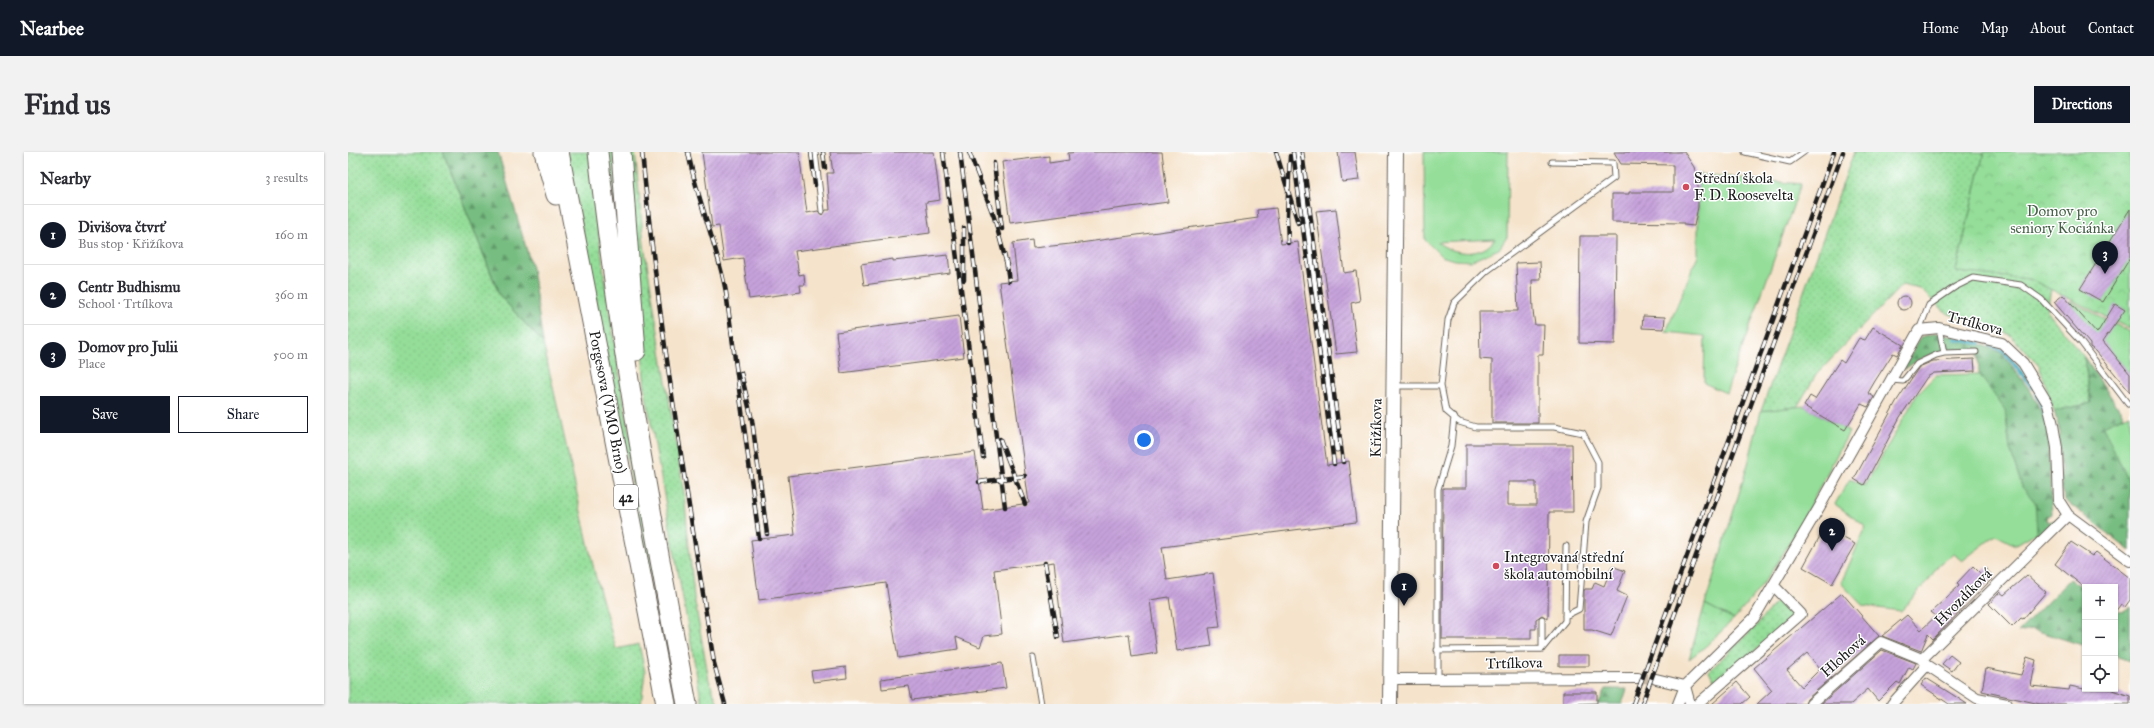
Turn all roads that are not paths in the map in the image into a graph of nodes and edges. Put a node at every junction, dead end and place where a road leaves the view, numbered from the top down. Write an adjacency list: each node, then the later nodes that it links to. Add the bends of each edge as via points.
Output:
1 (544, 152): 12 (highway, 42, via 565,234)
2 (559, 152): 12 (highway, 42)
3 (598, 152): 23 (highway, 42, via 613,274)
4 (621, 152): 23 (highway, 42, via 641,391)
5 (815, 152): 11 (lane)
6 (1297, 152): 22 (lane)
7 (1396, 152): 18 (street, Křižíkova)
8 (1745, 152): 9 (lane, via 1790,162)
9 (1804, 152)
10 (1552, 162): 19 (lane, via 1613,163 1614,178 1487,271 1454,303 1448,320)
11 (822, 211)
12 (586, 289): 40 (highway, Porgesova (VMO Brno) / 42)
13 (1939, 328): 14 (street, Trtílkova); 16 (lane); 24 (street, Trtílkova, via 2002,343 2023,363 2048,404 2057,448 2058,501)
14 (1919, 330): 17 (street); 20 (lane, via 1929,305 1973,278 2022,285 2041,298 2080,341)
15 (1976, 352): 16 (lane)
16 (1944, 353): 17 (lane, via 1917,364 1903,381)
17 (1890, 380): 27 (street)
18 (1394, 386): 19 (lane); 35 (street, Křižíkova)
19 (1441, 386): 21 (lane, via 1446,411)
20 (2128, 404)
21 (1454, 417): 28 (lane, via 1459,422 1476,427 1554,427 1583,433 1598,462 1598,488 1586,522 1579,609); 31 (lane, via 1451,446 1438,489)
22 (1337, 449)
23 (642, 462): 41 (highway, 42)
24 (2068, 515): 26 (street, Trtílkova); 33 (street, Hvozdíková)
25 (1566, 546): 28 (lane)
26 (2130, 561)
27 (1774, 586): 38 (street, via 1754,618); 46 (street, via 1801,614)
28 (1565, 616): 30 (lane, via 1565,621)
29 (1542, 619): 30 (lane)
30 (1542, 649): 31 (lane)
31 (1437, 650): 36 (lane)
32 (1033, 658): 42 (lane)
33 (1924, 662): 39 (street, Hlohová); 47 (street, Hlohová, via 1880,642); 48 (street, Hvozdíková)
34 (1638, 678): 36 (street, Trtílkova)
35 (1390, 679): 36 (street, Trtílkova); 43 (street, Křižíkova)
36 (1438, 679)
37 (1656, 679): 38 (street)
38 (1685, 686): 44 (street); 45 (street)
39 (1976, 701): 49 (street, Hlohová)
40 (666, 704)
41 (687, 704)
42 (1041, 704)
43 (1390, 704)
44 (1678, 704)
45 (1690, 704)
46 (1698, 704)
47 (1811, 704)
48 (1892, 704)
49 (2007, 704)

